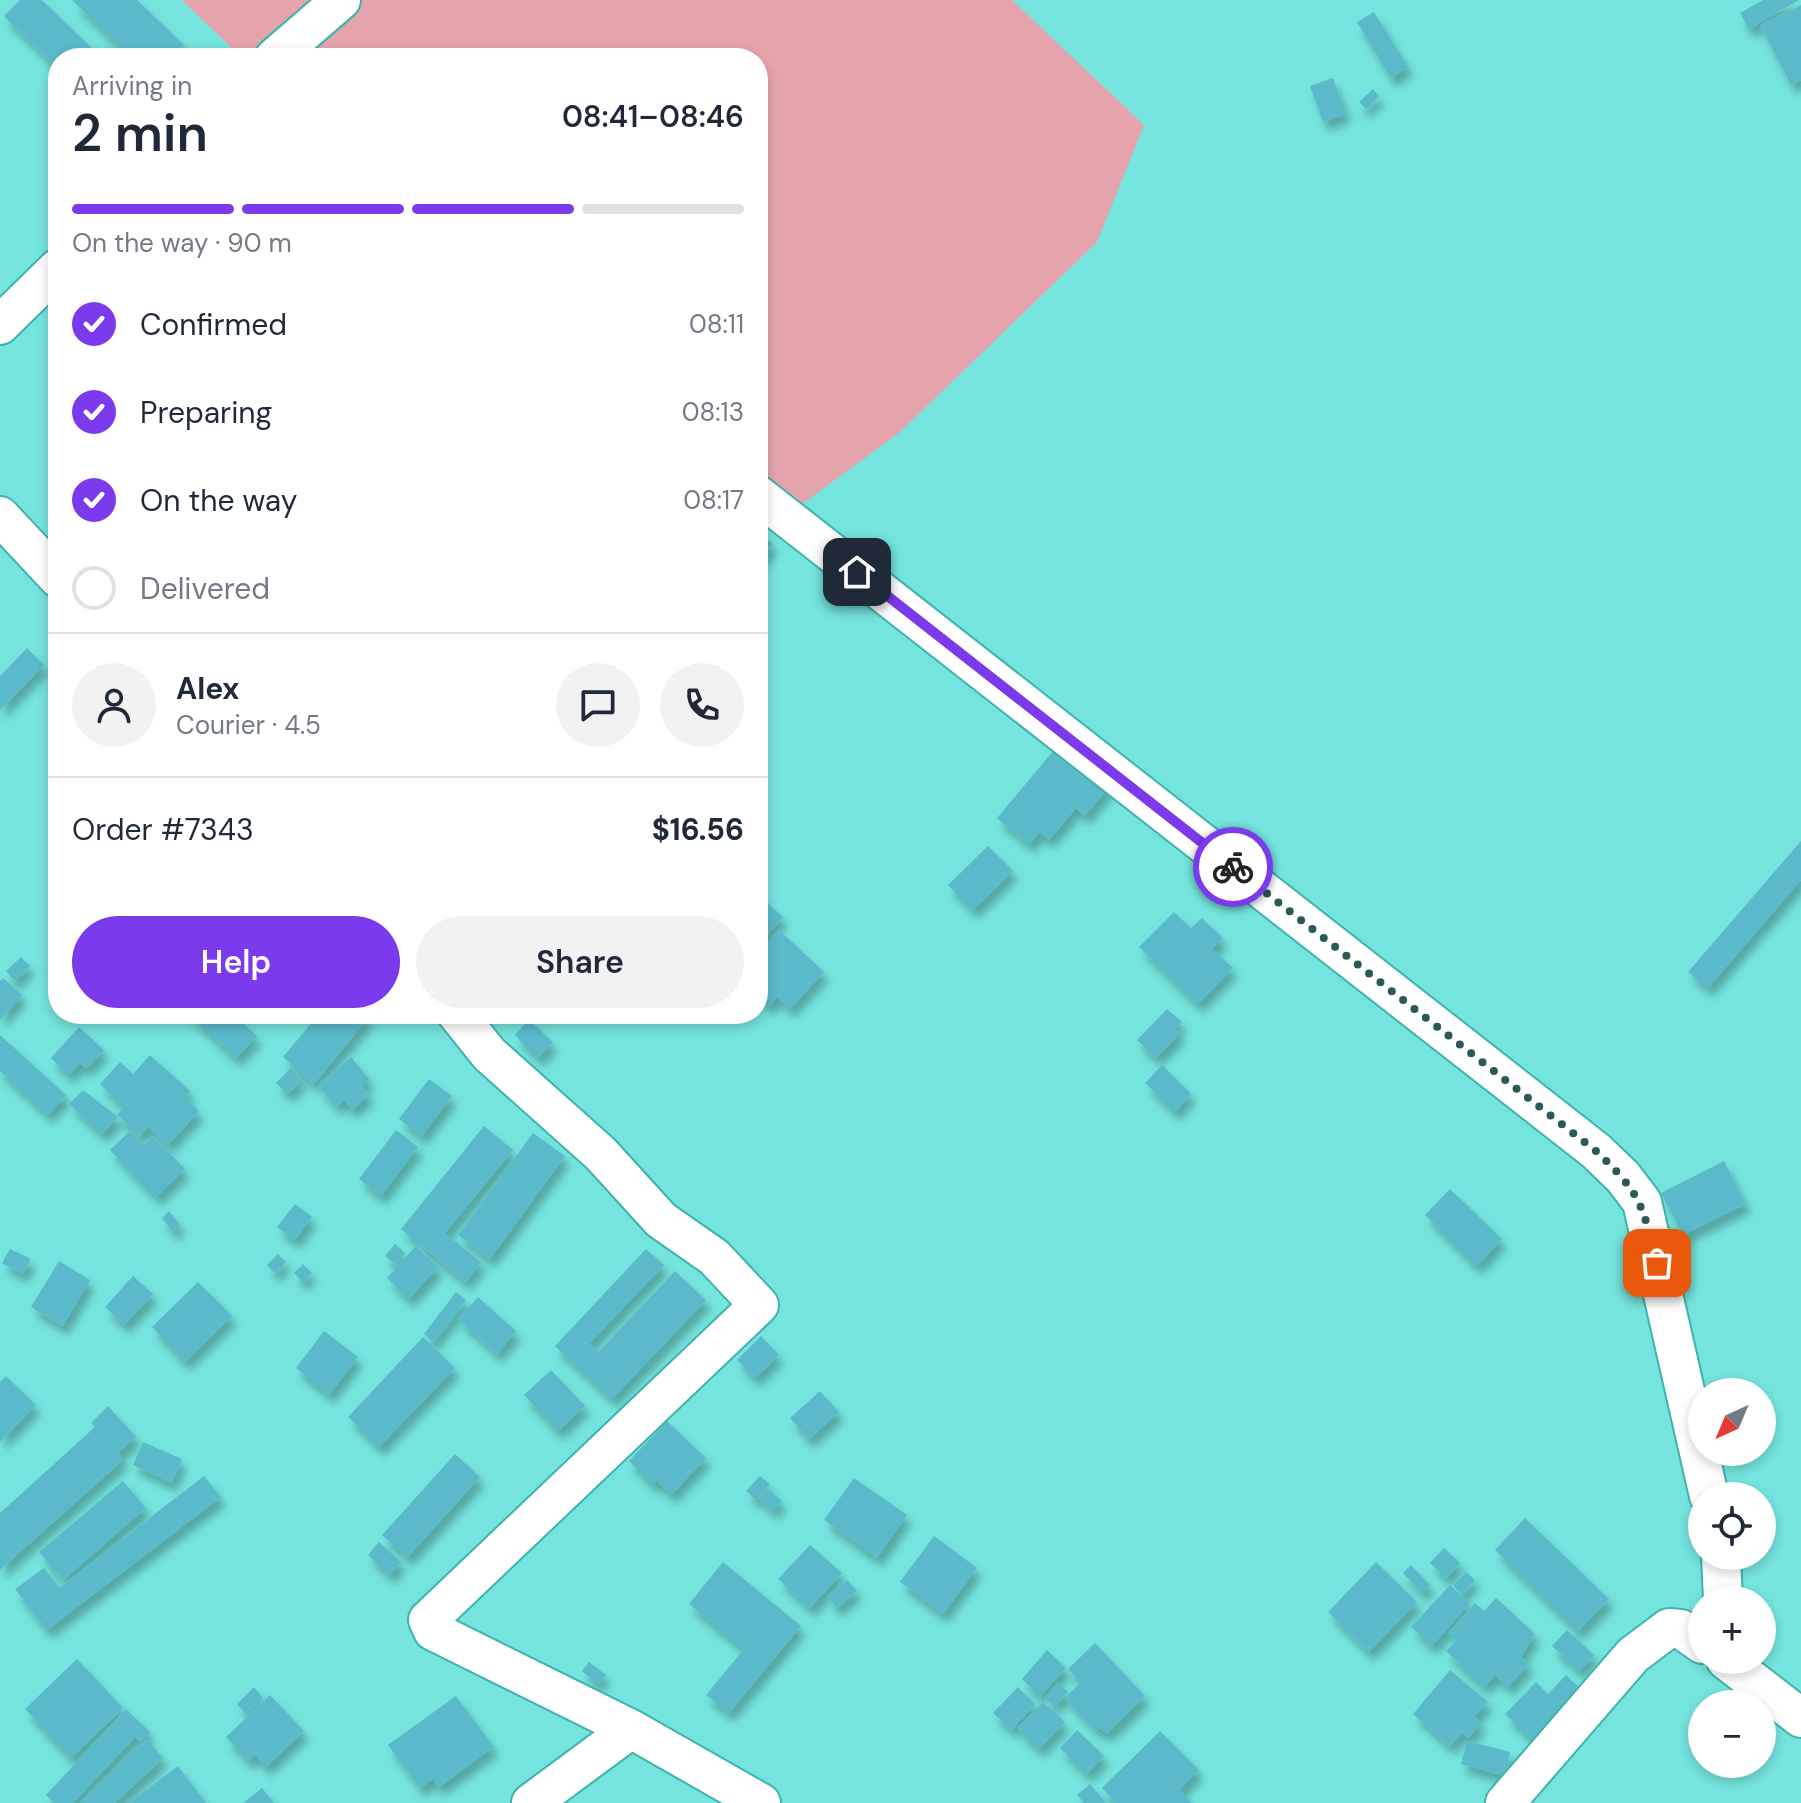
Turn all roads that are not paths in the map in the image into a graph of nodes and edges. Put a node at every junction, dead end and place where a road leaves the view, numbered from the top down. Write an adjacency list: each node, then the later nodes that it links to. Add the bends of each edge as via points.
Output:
1 (341, 0): 2 (street)
2 (286, 48)
3 (48, 278): 4 (street)
4 (0, 325)
5 (768, 503): 9 (street, via 1623,1177 1642,1202)
6 (0, 516): 7 (street)
7 (48, 567)
8 (465, 1024): 13 (street, via 489,1054 601,1154 661,1220 714,1257 759,1305 428,1620 433,1631)
9 (1706, 1482)
10 (1688, 1634): 16 (street, via 1669,1628 1633,1655)
11 (1744, 1674): 12 (street)
12 (1801, 1718)
13 (631, 1729): 14 (street); 15 (street)
14 (531, 1803)
15 (761, 1803)
16 (1505, 1803)

